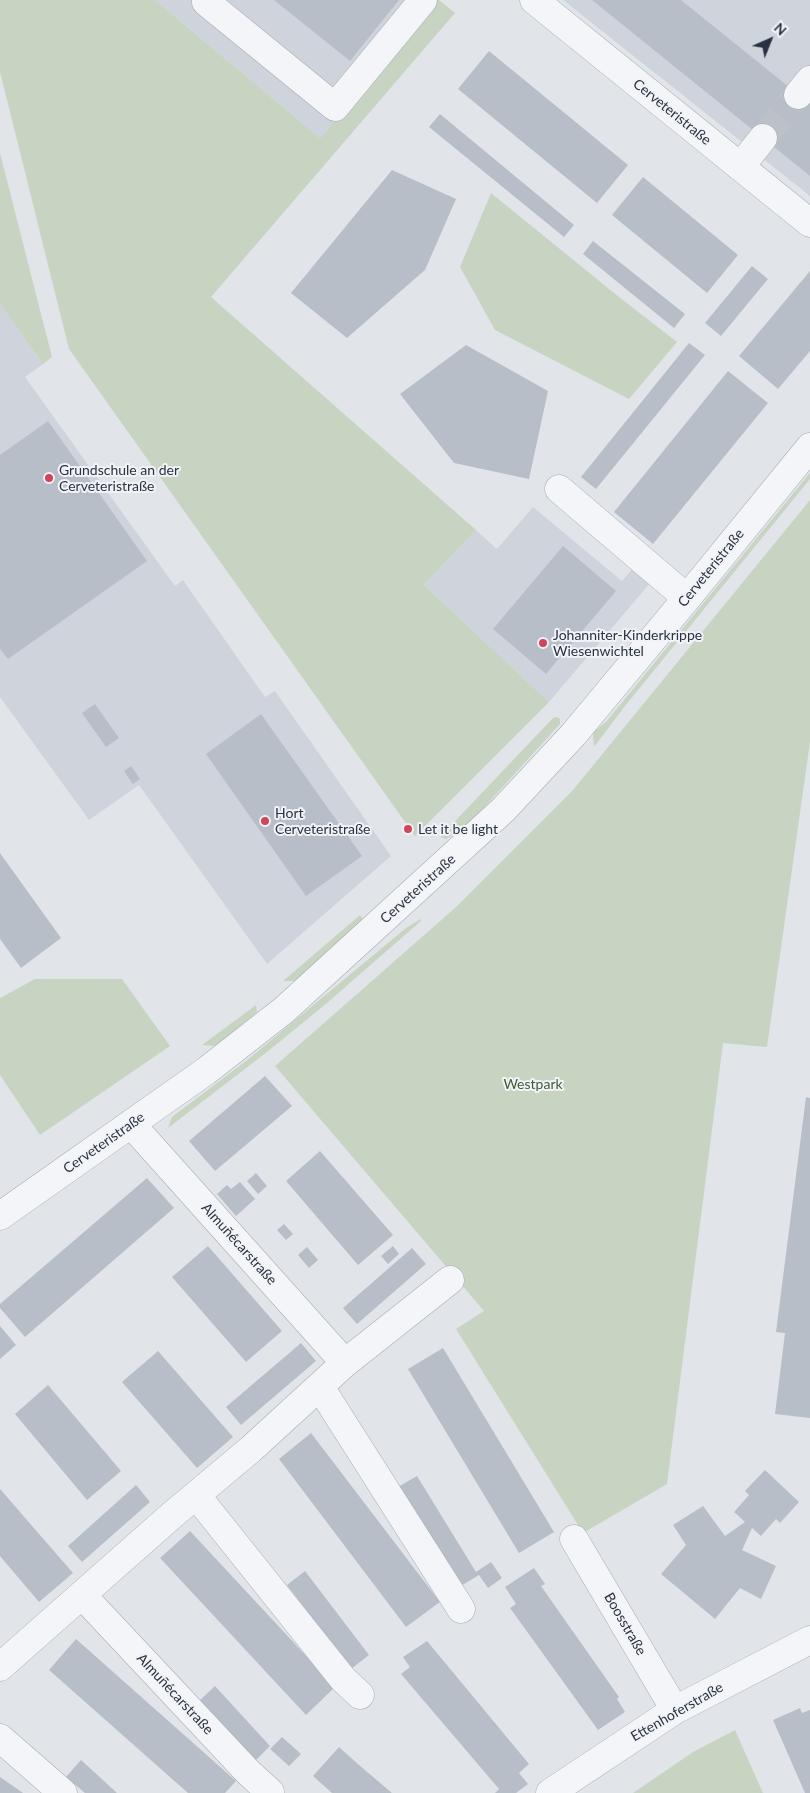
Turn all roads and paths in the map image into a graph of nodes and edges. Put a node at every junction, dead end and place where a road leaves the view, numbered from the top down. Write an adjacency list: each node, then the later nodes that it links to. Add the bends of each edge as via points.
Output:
1 (207, 0): 2 (street, via 335,107)
2 (423, 0)
3 (534, 0): 5 (street, Cerveteristraße)
4 (763, 138): 5 (street)
5 (740, 168): 6 (street, Cerveteristraße)
6 (810, 223)
7 (810, 447): 9 (street, Cerveteristraße)
8 (559, 489): 9 (street)
9 (688, 598): 10 (street, Cerveteristraße, via 573,735 503,810 284,1010)
10 (132, 1124): 11 (street, Cerveteristraße); 13 (street, Almuñécarstraße)
11 (0, 1216)
12 (450, 1280): 13 (street)
13 (345, 1363): 14 (street)
14 (320, 1387): 15 (street); 18 (street)
15 (196, 1495): 17 (street); 21 (street)
16 (574, 1539): 22 (street, Boosstraße)
17 (82, 1595): 20 (street); 24 (street, Almuñécarstraße)
18 (462, 1609)
19 (810, 1640): 22 (street, Ettenhoferstraße)
20 (0, 1667)
21 (360, 1695)
22 (675, 1710): 26 (street, Ettenhoferstraße)
23 (0, 1738): 25 (street)
24 (270, 1792)
25 (63, 1793)
26 (550, 1793)

